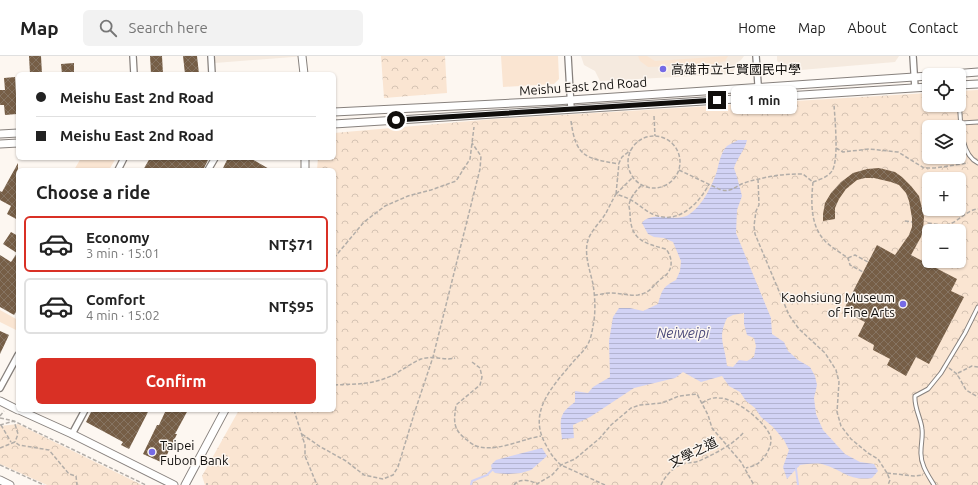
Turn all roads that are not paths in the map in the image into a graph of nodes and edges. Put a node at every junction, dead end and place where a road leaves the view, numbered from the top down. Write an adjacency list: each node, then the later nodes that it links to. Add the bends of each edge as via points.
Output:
1 (133, 56): 7 (street)
2 (211, 56): 8 (street)
3 (302, 56): 9 (street)
4 (568, 56): 20 (street)
5 (756, 56): 16 (street)
6 (913, 56): 13 (street)
7 (134, 72)
8 (212, 72)
9 (304, 72)
10 (978, 72): 11 (street)
11 (966, 73)
12 (922, 76): 13 (street, Meishu East 2nd Road)
13 (914, 77): 16 (street, Meishu East 2nd Road); 17 (street)
14 (978, 84): 15 (street)
15 (966, 85)
16 (758, 86): 19 (street); 20 (street, Meishu East 2nd Road)
17 (915, 88): 18 (street, Meishu East 2nd Road); 19 (street, Meishu East 2nd Road)
18 (922, 88)
19 (759, 98): 21 (street, Meishu East 2nd Road)
20 (570, 99): 21 (street); 22 (street, Meishu East 2nd Road)
21 (571, 109): 25 (street, Meishu East 2nd Road)
22 (336, 112)
23 (978, 122): 24 (lane)
24 (966, 123)
25 (336, 124)
26 (16, 132): 27 (street)
27 (0, 134)
28 (16, 143): 29 (street)
29 (0, 144)
30 (966, 153): 31 (lane)
31 (978, 163)
32 (978, 307): 45 (lane, via 946,366 928,389 915,396 914,402 922,431 922,462)
33 (16, 359): 34 (street)
34 (0, 388)
35 (0, 400): 36 (street)
36 (16, 409)
37 (22, 412): 40 (street)
38 (84, 412): 40 (street)
39 (224, 412): 44 (street)
40 (72, 434): 43 (street)
41 (0, 480): 42 (street)
42 (10, 485)
43 (174, 485)
44 (185, 485)
45 (934, 485)

